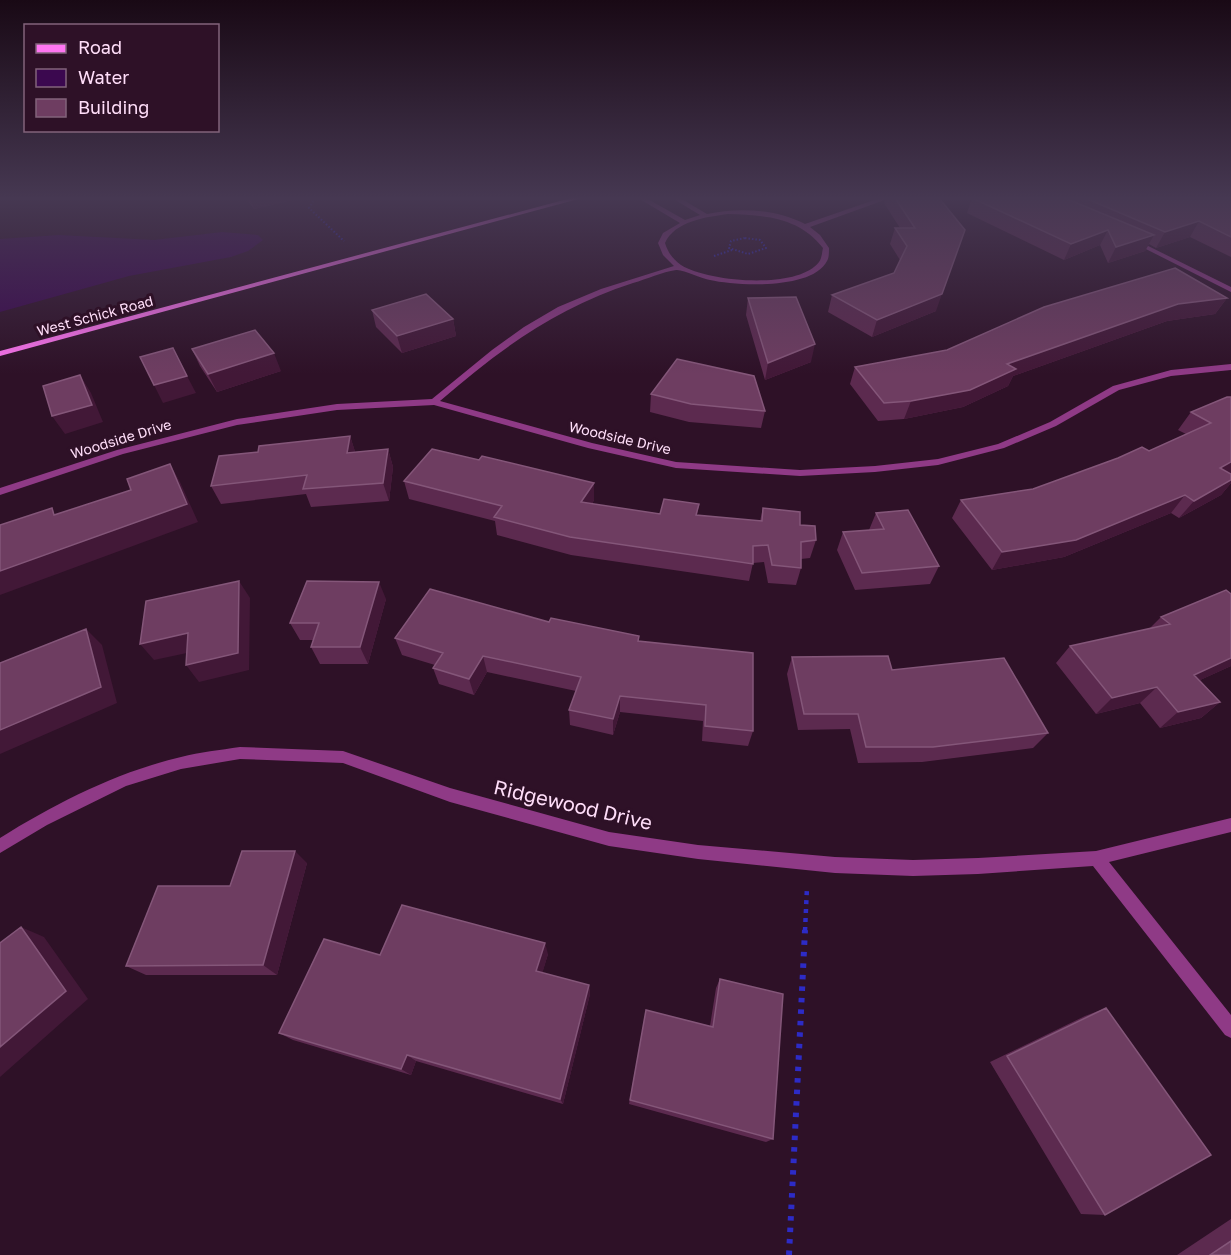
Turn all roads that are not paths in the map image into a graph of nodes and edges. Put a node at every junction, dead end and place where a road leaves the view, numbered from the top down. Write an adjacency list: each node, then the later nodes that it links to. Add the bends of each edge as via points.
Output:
1 (362, 257): 7 (street, West Schick Road)
2 (668, 257): 5 (street)
3 (824, 257): 5 (street, via 810,272 788,280 759,283 728,281)
4 (1165, 257): 6 (street)
5 (679, 267): 9 (street, via 563,308 511,339)
6 (1231, 290)
7 (0, 354)
8 (1231, 366): 9 (street, Woodside Drive, via 1171,373 1116,388 1053,424 1001,446 938,462 840,472 765,472 676,465 591,446)
9 (434, 402): 10 (street, Woodside Drive, via 337,407 237,422 120,452)
10 (0, 492)
11 (1231, 825): 13 (street, Ridgewood Drive)
12 (0, 846): 13 (street, Ridgewood Drive, via 42,820 123,781 181,763 240,753 343,757 460,798 609,839 698,852 913,868)
13 (1096, 858): 14 (street)
14 (1231, 1029)

